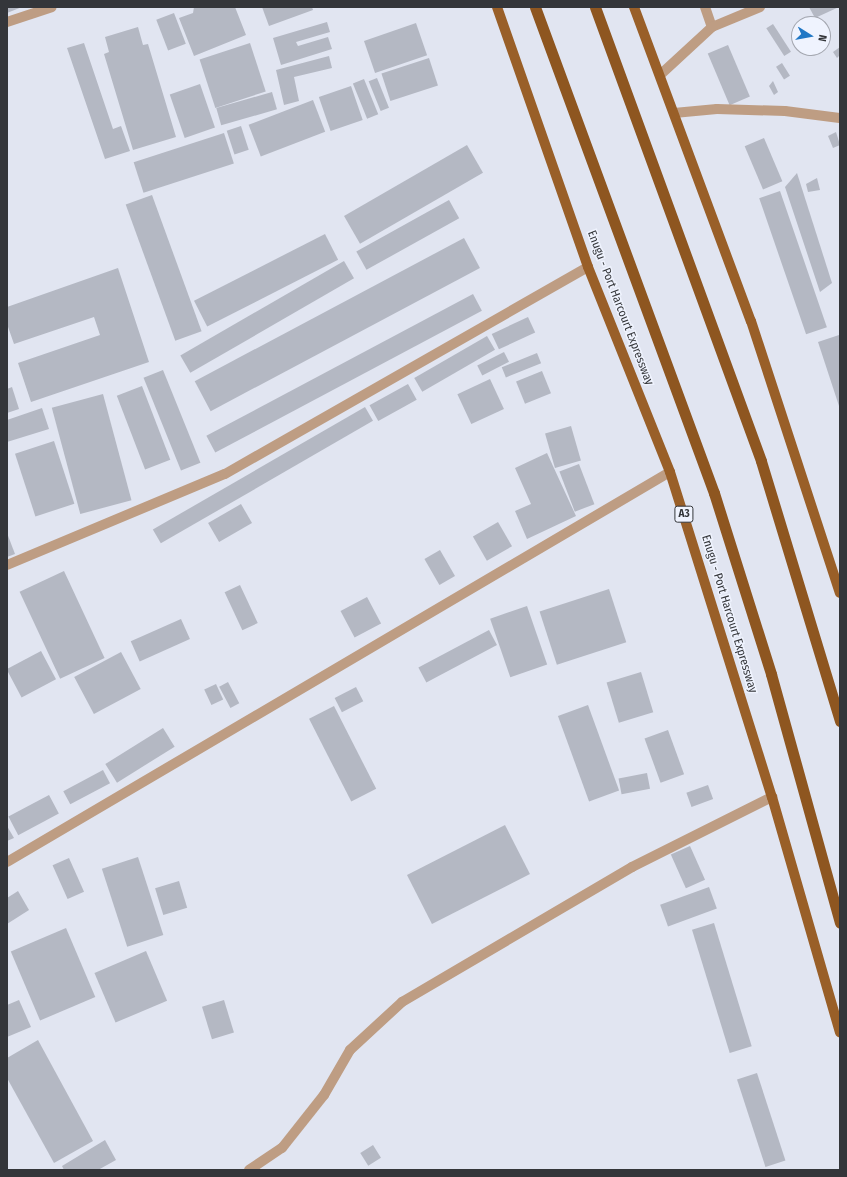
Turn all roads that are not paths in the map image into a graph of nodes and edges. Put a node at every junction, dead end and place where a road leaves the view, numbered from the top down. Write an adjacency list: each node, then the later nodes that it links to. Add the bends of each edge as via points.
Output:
1 (52, 7): 8 (street)
2 (497, 7): 13 (main road, Enugu - Port Harcourt Expressway / A3)
3 (535, 7): 20 (highway, Enugu - Port Harcourt Expressway, via 714,493 771,674)
4 (594, 7): 17 (highway, via 762,461)
5 (634, 7): 10 (main road)
6 (705, 7): 9 (street)
7 (760, 7): 9 (street)
8 (7, 22)
9 (712, 27): 10 (street)
10 (660, 75): 11 (main road)
11 (674, 113): 12 (street, via 717,109); 16 (main road, via 751,321)
12 (840, 118)
13 (588, 267): 14 (main road, Enugu - Port Harcourt Expressway / A3); 15 (street, via 225,474)
14 (670, 472): 18 (main road, Enugu - Port Harcourt Expressway / A3); 19 (street)
15 (7, 565)
16 (840, 593)
17 (840, 722)
18 (772, 797): 21 (main road, Enugu - Port Harcourt Expressway / A3); 22 (street, via 632,867 402,1002 350,1050 324,1094 282,1148)
19 (7, 862)
20 (840, 924)
21 (840, 1032)
22 (249, 1170)

